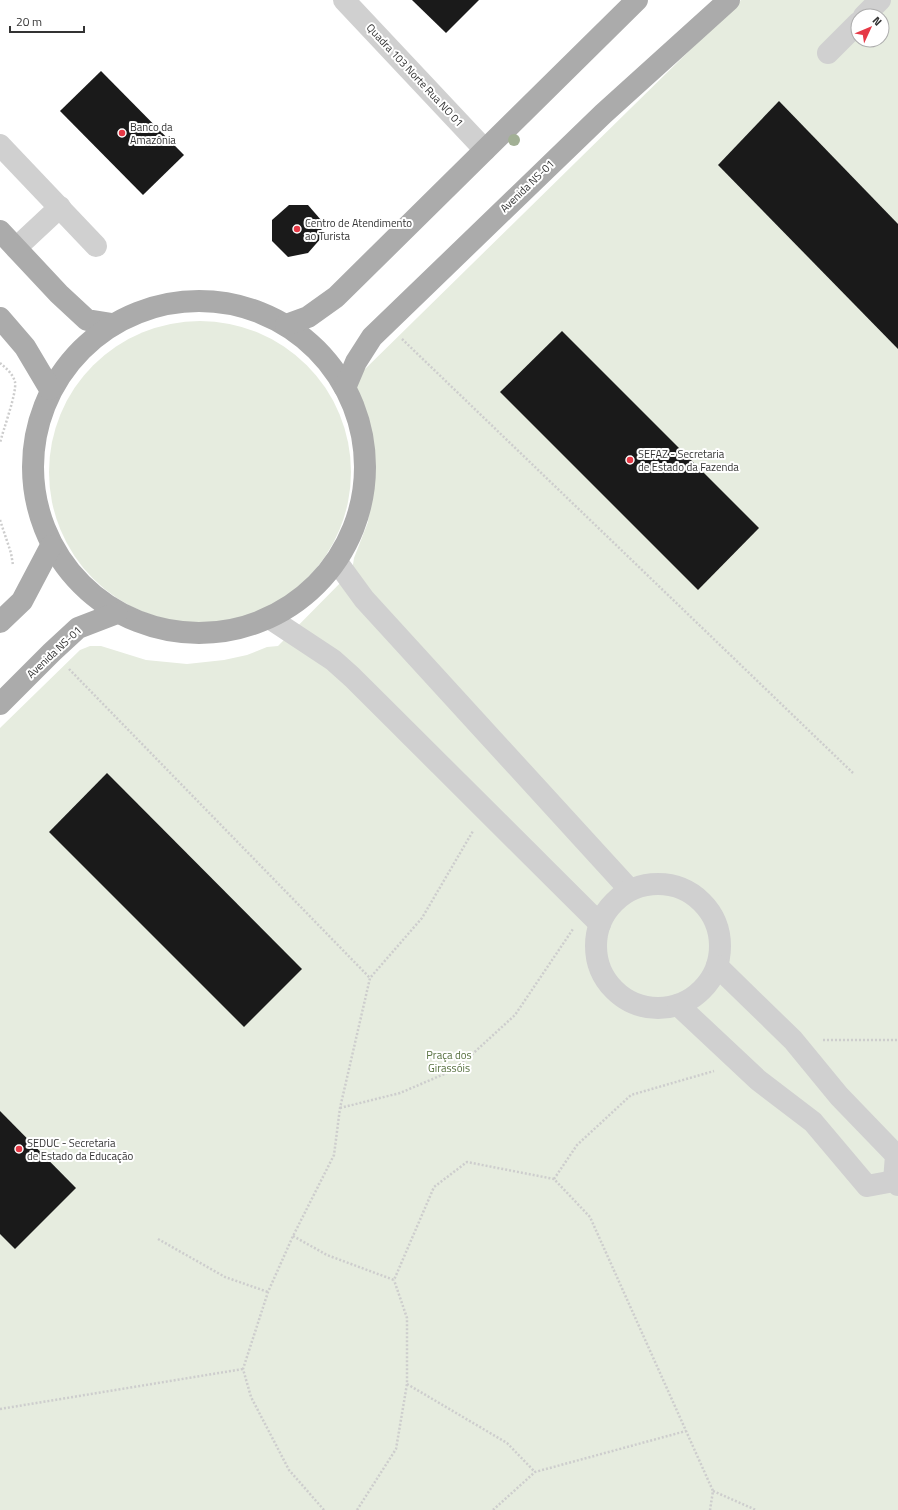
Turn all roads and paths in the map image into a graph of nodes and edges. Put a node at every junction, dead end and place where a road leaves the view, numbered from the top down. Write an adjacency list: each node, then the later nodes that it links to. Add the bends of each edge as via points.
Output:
1 (344, 0): 9 (street, Quadra 103 Norte Rua NO 01)
2 (637, 0): 9 (main road)
3 (729, 0): 16 (main road, Avenida NS-01, via 603,114)
4 (880, 0): 5 (street)
5 (872, 8)
6 (850, 30): 7 (street)
7 (828, 53)
8 (0, 145): 10 (street)
9 (485, 150): 17 (main road, via 336,297 308,316)
10 (60, 207): 12 (street); 13 (street)
11 (0, 231): 13 (main road)
12 (96, 246)
13 (16, 248): 15 (main road, via 87,320)
14 (0, 318): 20 (main road, via 25,347)
15 (112, 324): 17 (main road, via 139,311 180,301 205,300 256,310); 20 (main road, via 88,342)
16 (386, 324): 19 (main road, Avenida NS-01, via 368,343 356,362); 31 (path)
17 (286, 325): 19 (main road, via 306,340 331,365)
18 (0, 362): 21 (path, via 12,375 15,387)
19 (345, 388): 24 (main road, via 361,434 366,477 357,522)
20 (50, 389): 23 (main road, via 38,419 32,460 35,500)
21 (0, 443)
22 (0, 520): 25 (path, via 12,558)
23 (52, 546): 26 (main road, via 77,582); 28 (main road, via 22,601)
24 (337, 562): 27 (main road, via 315,588 296,604); 33 (street, via 364,599)
25 (12, 571)
26 (117, 613): 27 (main road, via 163,631 197,635 233,632); 29 (main road, Avenida NS-01, via 78,628)
27 (271, 619): 32 (street, via 333,660)
28 (0, 622)
29 (52, 652): 30 (main road, Avenida NS-01); 36 (path)
30 (0, 704)
31 (853, 773)
32 (486, 810): 34 (street); 36 (path, via 422,918)
33 (630, 890): 34 (street, via 606,910); 35 (street, via 649,884 669,885 688,891 703,904 715,922 720,944)
34 (593, 917): 37 (street, via 598,963 611,986 621,996 638,1005 658,1009); 41 (path, via 515,1015 456,1069 400,1093)
35 (717, 966): 37 (street, via 708,983 695,997); 38 (street)
36 (370, 978): 41 (path)
37 (678, 1005): 40 (street)
38 (793, 1040): 39 (path); 43 (street, via 839,1096 896,1155)
39 (898, 1040)
40 (740, 1063): 42 (path, via 631,1096 577,1145); 43 (street, via 813,1122 867,1186)
41 (340, 1108): 44 (path, via 334,1155)
42 (554, 1179): 46 (path, via 467,1162 434,1187); 51 (path, via 590,1217)
43 (896, 1183)
44 (293, 1236): 46 (path, via 326,1255); 47 (path)
45 (158, 1239): 47 (path, via 225,1276)
46 (394, 1280): 49 (path, via 407,1318)
47 (268, 1292): 48 (path)
48 (243, 1369): 50 (path); 54 (path, via 251,1396 289,1470)
49 (408, 1384): 52 (path, via 507,1443); 55 (path, via 396,1449)
50 (0, 1409)
51 (686, 1431): 52 (path); 53 (path)
52 (535, 1472): 56 (path)
53 (713, 1491): 57 (path); 58 (path)
54 (324, 1510)
55 (357, 1510)
56 (493, 1510)
57 (710, 1510)
58 (756, 1510)

